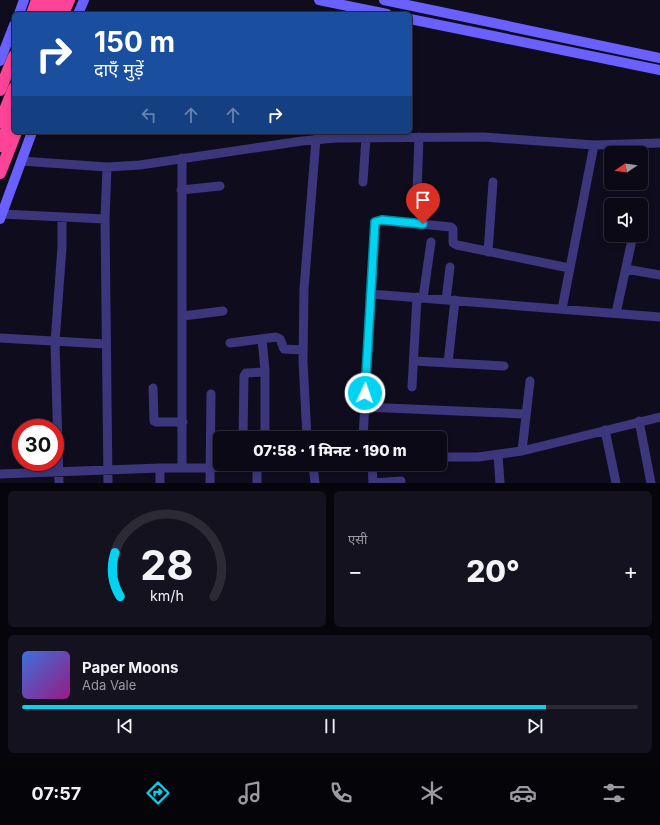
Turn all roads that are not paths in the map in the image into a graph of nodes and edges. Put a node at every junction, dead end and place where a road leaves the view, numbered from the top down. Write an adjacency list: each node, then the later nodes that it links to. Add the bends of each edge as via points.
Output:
1 (24, 0): 10 (main road)
2 (37, 0): 11 (highway)
3 (49, 0): 12 (highway)
4 (59, 0): 13 (highway)
5 (69, 0): 14 (highway)
6 (84, 0): 15 (main road)
7 (322, 0): 16 (main road)
8 (384, 0): 9 (main road)
9 (404, 2): 19 (main road)
10 (19, 12)
11 (33, 12)
12 (45, 12)
13 (54, 12)
14 (65, 12)
15 (79, 12)
16 (378, 12)
17 (412, 19): 22 (main road)
18 (12, 30): 20 (main road)
19 (660, 58)
20 (0, 61)
21 (12, 61): 23 (highway)
22 (660, 70)
23 (0, 90)
24 (12, 93): 26 (highway)
25 (12, 116): 32 (highway)
26 (0, 122)
27 (15, 134): 38 (highway)
28 (31, 134): 36 (main road)
29 (366, 137): 30 (street); 31 (street); 39 (street)
30 (420, 137): 34 (street, via 484,137); 43 (street)
31 (316, 139): 35 (street); 67 (street, via 304,289)
32 (2, 141)
33 (660, 143): 34 (street)
34 (594, 145): 51 (street)
35 (182, 158): 37 (street); 42 (street)
36 (21, 161): 37 (street); 44 (main road)
37 (107, 167): 46 (street)
38 (0, 173)
39 (363, 182)
40 (493, 182): 49 (street)
41 (220, 186): 42 (street)
42 (181, 190): 60 (street)
43 (417, 192)
44 (1, 216): 45 (street)
45 (62, 217): 46 (street); 64 (street)
46 (105, 219): 66 (street)
47 (431, 242): 55 (street)
48 (632, 242): 52 (street)
49 (488, 252): 51 (street); 54 (street, via 454,244 453,229 450,227 378,221 374,226)
50 (450, 267): 56 (street)
51 (569, 268): 57 (street)
52 (626, 269): 53 (street); 59 (street)
53 (660, 275)
54 (370, 294): 55 (street); 76 (street)
55 (420, 298): 56 (street); 68 (street)
56 (451, 300): 57 (street); 69 (street)
57 (562, 309): 59 (street)
58 (223, 311): 60 (street)
59 (616, 313): 61 (street)
60 (183, 316): 80 (street)
61 (660, 317)
62 (0, 338): 64 (street)
63 (262, 339): 65 (street); 67 (street, via 278,338 284,349); 71 (street)
64 (55, 342): 66 (street); 97 (street)
65 (230, 343)
66 (106, 344): 93 (street)
67 (303, 350): 84 (street)
68 (414, 361): 69 (street); 73 (street)
69 (448, 363): 70 (street)
70 (504, 366)
71 (265, 372): 82 (street, via 246,373 244,376); 83 (street)
72 (530, 381): 77 (street)
73 (412, 387)
74 (153, 388): 80 (street, via 154,421)
75 (211, 394): 90 (street)
76 (364, 407): 77 (street); 85 (street)
77 (526, 414): 86 (street)
78 (660, 417): 79 (street)
79 (639, 421): 81 (street); 109 (street)
80 (183, 422): 89 (street)
81 (605, 430): 86 (street); 108 (street)
82 (243, 431)
83 (265, 431)
84 (307, 431)
85 (363, 431)
86 (522, 451): 87 (street)
87 (498, 455): 88 (street); 107 (street)
88 (447, 457)
89 (182, 467): 90 (street); 92 (street)
90 (210, 467): 91 (street); 103 (street)
91 (213, 467)
92 (160, 468): 93 (street); 102 (street)
93 (108, 470): 97 (street); 101 (street)
94 (261, 471): 104 (street)
95 (313, 471): 105 (street)
96 (372, 471): 106 (street)
97 (59, 472): 98 (street); 100 (street)
98 (0, 474)
99 (401, 481): 106 (street)
100 (59, 483)
101 (108, 483)
102 (160, 483)
103 (210, 483)
104 (257, 483)
105 (315, 483)
106 (373, 483)
107 (500, 483)
108 (616, 483)
109 (651, 483)

